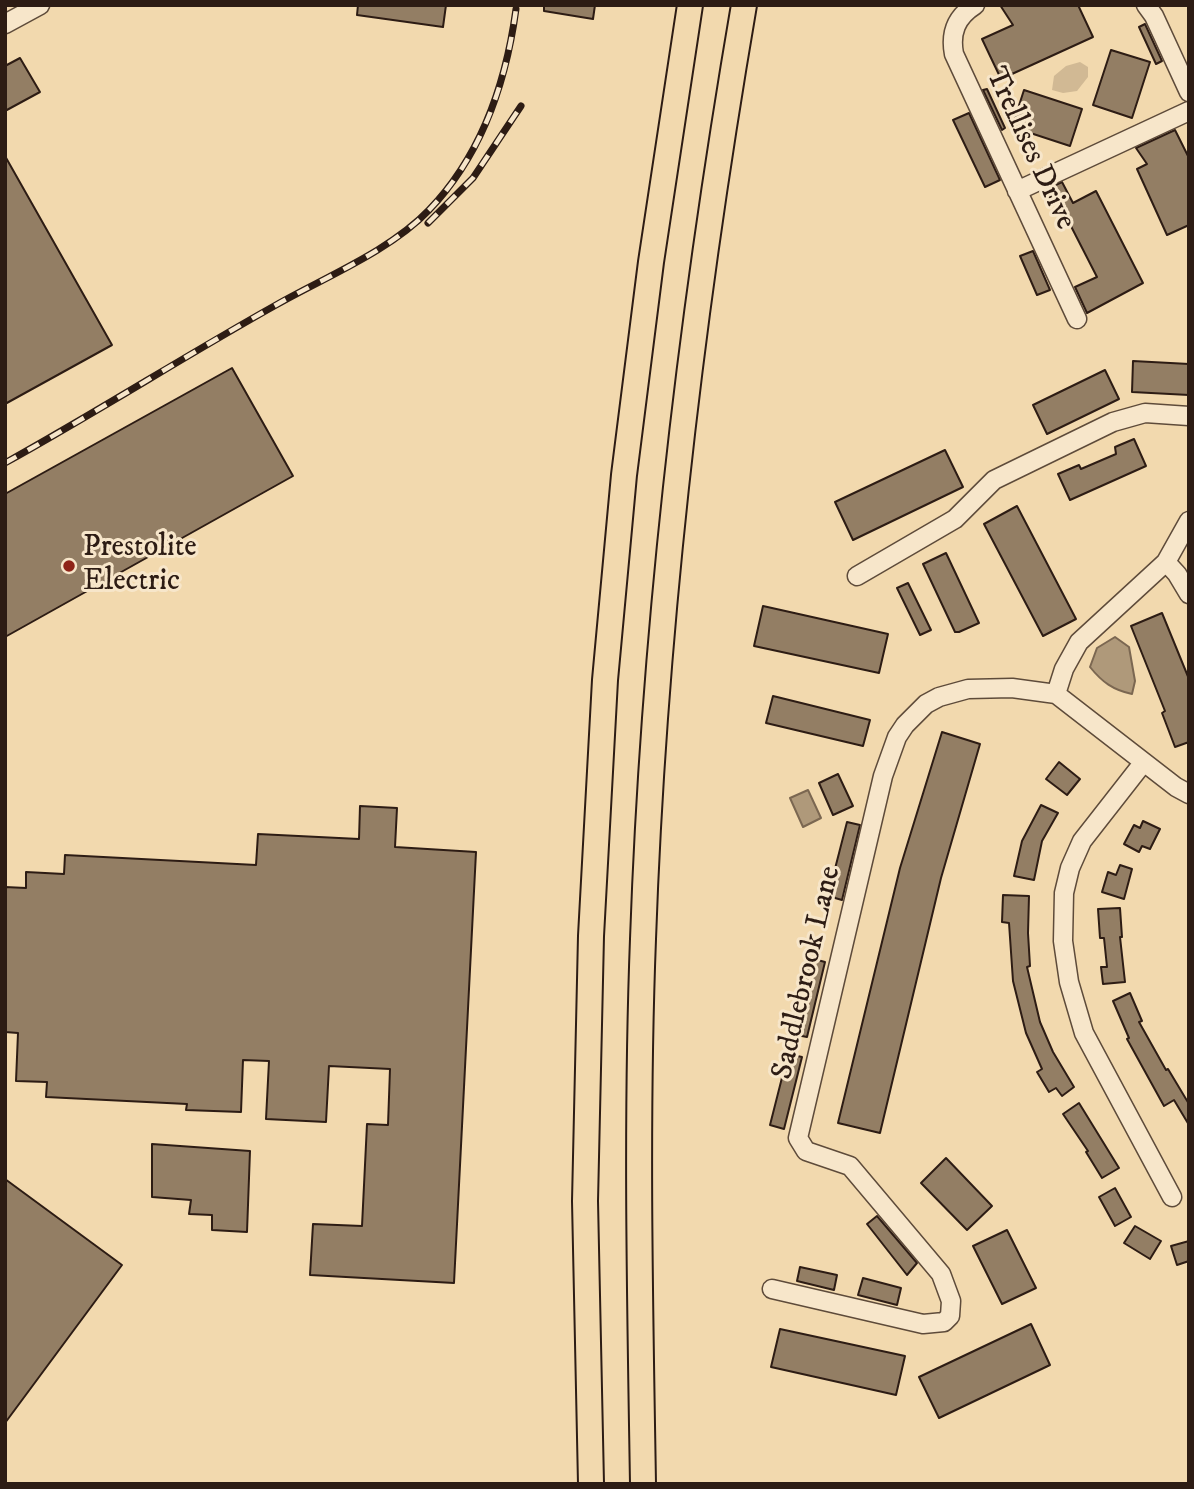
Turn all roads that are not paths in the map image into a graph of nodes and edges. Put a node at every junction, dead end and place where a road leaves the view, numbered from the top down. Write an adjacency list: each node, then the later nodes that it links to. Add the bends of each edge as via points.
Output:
1 (40, 5): 6 (street)
2 (690, 5): 21 (highway, via 649,275 606,680 590,936 585,1187)
3 (744, 5): 22 (highway, via 701,283 657,684 643,938 637,1200)
4 (975, 5): 9 (street, Trellises Drive, via 957,22 954,54)
5 (1146, 5): 7 (street)
6 (5, 24)
7 (1189, 92)
8 (1189, 111): 9 (street)
9 (1017, 191): 10 (street, Trellises Drive)
10 (1077, 320)
11 (1189, 416): 14 (street, via 1145,413 1113,422 994,480 956,519)
12 (1189, 521): 13 (street)
13 (1166, 562): 15 (street); 16 (street, via 1079,642)
14 (856, 576)
15 (1189, 594)
16 (1056, 694): 17 (street); 20 (street, Saddlebrook Lane, via 1012,688 953,692 926,704 897,737 883,776 798,1138 806,1151 850,1166 941,1274 951,1301 950,1315 944,1322 923,1324)
17 (1143, 762): 18 (street); 19 (street, via 1082,841 1064,893 1063,942 1084,1033)
18 (1189, 794)
19 (1172, 1197)
20 (772, 1289)
21 (591, 1484)
22 (643, 1484)

